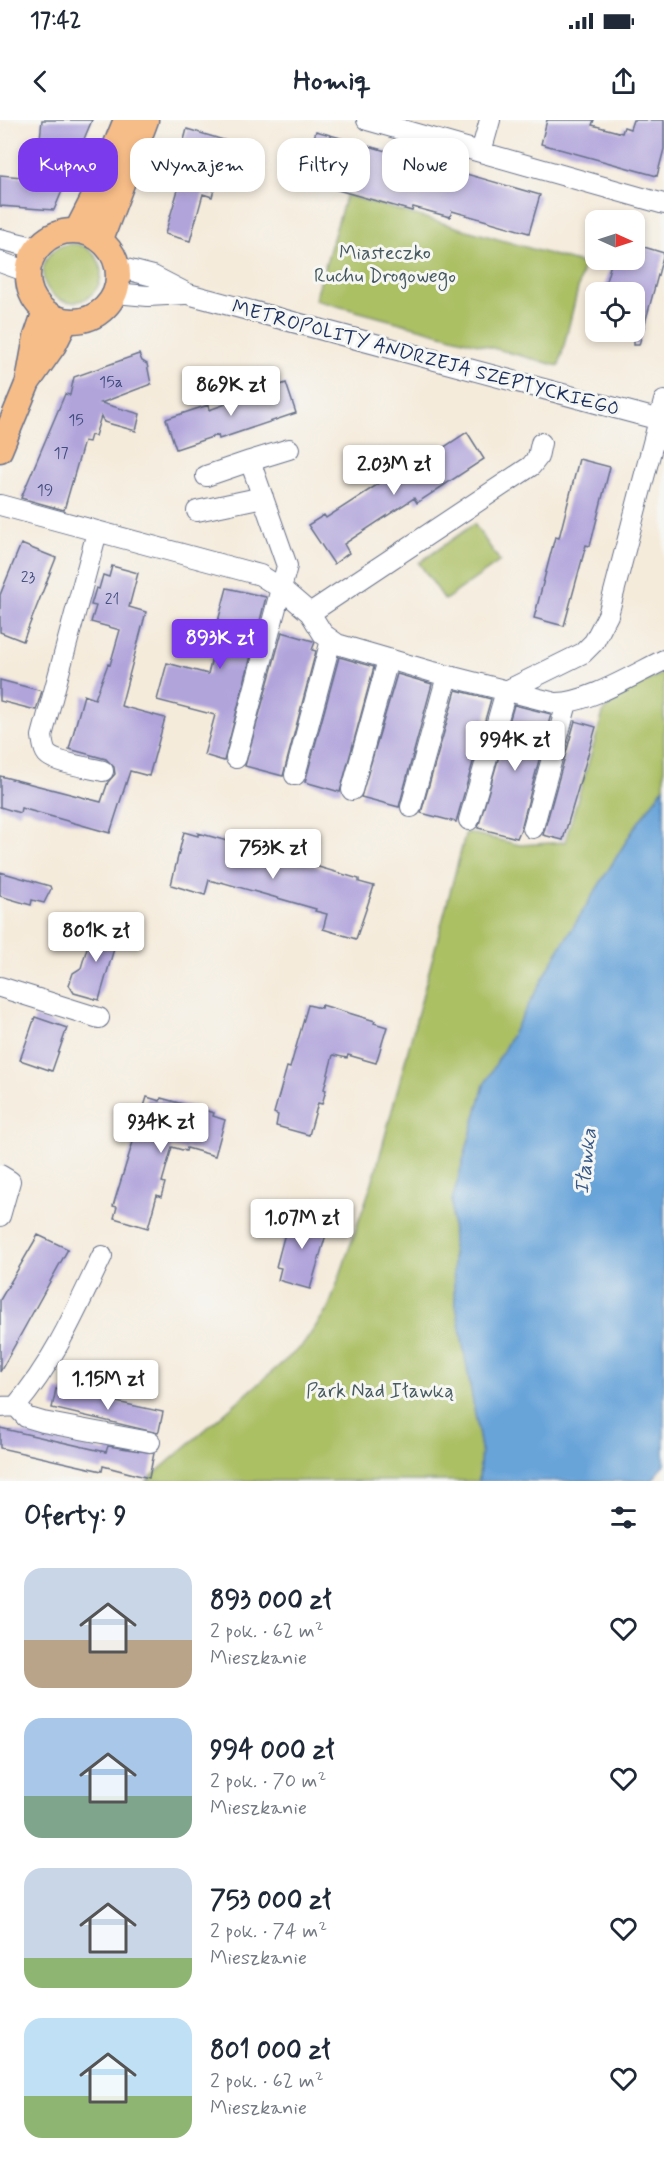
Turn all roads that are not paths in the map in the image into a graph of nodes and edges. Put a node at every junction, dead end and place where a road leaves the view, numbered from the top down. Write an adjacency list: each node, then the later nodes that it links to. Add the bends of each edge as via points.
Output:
1 (130, 120): 6 (main road); 8 (main road)
2 (367, 120): 4 (street)
3 (490, 120): 4 (street)
4 (481, 152): 5 (street)
5 (664, 204)
6 (77, 230): 8 (main road); 9 (main road, via 48,237)
7 (0, 239): 9 (street)
8 (101, 239): 11 (main road)
9 (37, 248): 12 (main road)
10 (0, 261): 12 (street)
11 (118, 267): 13 (main road); 14 (street, METROPOLITY ANDRZEJA SZEPTYCKIEGO, via 153,276)
12 (28, 272): 15 (main road, via 35,300)
13 (115, 292): 14 (street, METROPOLITY ANDRZEJA SZEPTYCKIEGO, via 148,297); 15 (main road, via 105,307 90,318 79,321)
14 (188, 294): 16 (street, METROPOLITY ANDRZEJA SZEPTYCKIEGO)
15 (56, 316): 18 (main road, via 36,337 28,382)
16 (663, 414): 32 (street, via 608,615 594,642 583,653)
17 (541, 443): 27 (street, via 531,466)
18 (0, 449)
19 (289, 449): 20 (street)
20 (250, 461): 21 (street); 22 (street)
21 (206, 476)
22 (263, 497): 24 (street); 26 (street, via 287,566)
23 (0, 505): 25 (street)
24 (197, 511)
25 (98, 532): 26 (street, via 252,573); 35 (street, via 42,736 48,755)
26 (282, 589): 27 (street); 34 (street)
27 (309, 613): 28 (street)
28 (331, 640): 29 (street); 36 (street)
29 (388, 660): 31 (street); 37 (street)
30 (664, 660): 33 (street)
31 (447, 676): 32 (street); 38 (street)
32 (506, 691): 33 (street); 39 (street)
33 (567, 703): 40 (street)
34 (236, 758)
35 (103, 771)
36 (295, 775)
37 (352, 790)
38 (411, 807)
39 (469, 819)
40 (533, 828)
41 (0, 987): 42 (street)
42 (99, 1018)
43 (0, 1175): 44 (street, via 10,1181)
44 (0, 1216)
45 (102, 1256): 46 (street, via 33,1386)
46 (8, 1407): 47 (street, via 43,1422)
47 (150, 1442)

